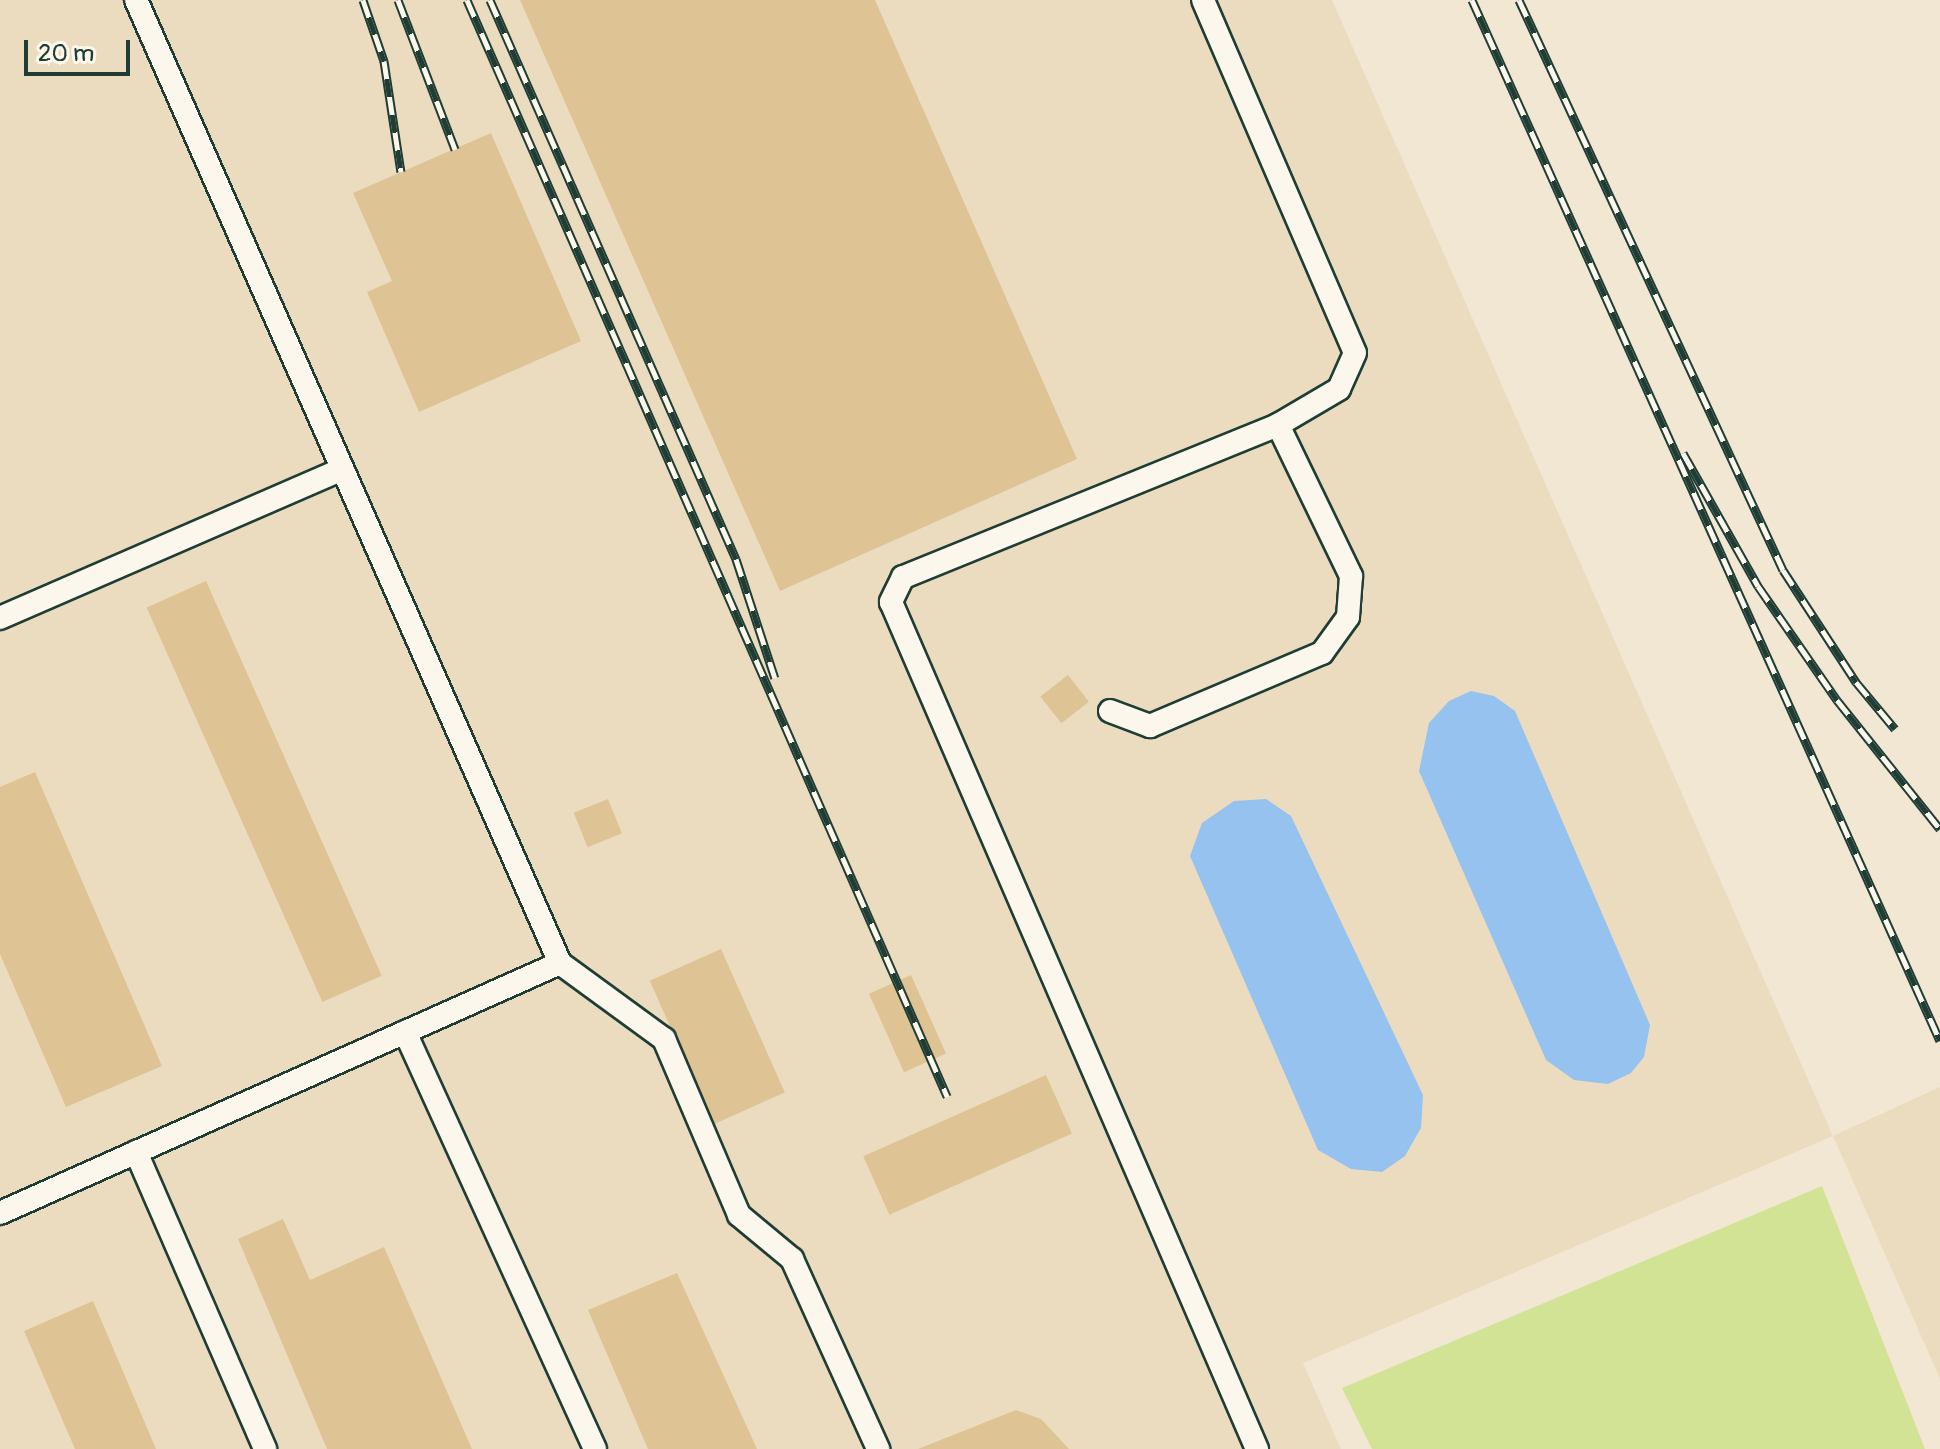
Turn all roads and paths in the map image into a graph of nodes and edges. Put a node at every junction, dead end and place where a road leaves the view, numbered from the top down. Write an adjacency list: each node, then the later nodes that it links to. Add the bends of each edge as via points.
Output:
1 (136, 0): 4 (lane)
2 (1203, 0): 3 (lane, via 1355,353 1339,389)
3 (1278, 425): 6 (lane, via 1351,576 1348,617 1322,653 1150,726); 14 (lane, via 903,577 891,602)
4 (342, 469): 5 (lane); 7 (lane)
5 (0, 618)
6 (1110, 711)
7 (560, 963): 8 (lane); 13 (lane, via 664,1039 739,1215 792,1259)
8 (405, 1032): 9 (lane); 12 (lane)
9 (136, 1152): 10 (lane); 11 (lane)
10 (0, 1213)
11 (265, 1449)
12 (595, 1449)
13 (878, 1449)
14 (1257, 1449)

